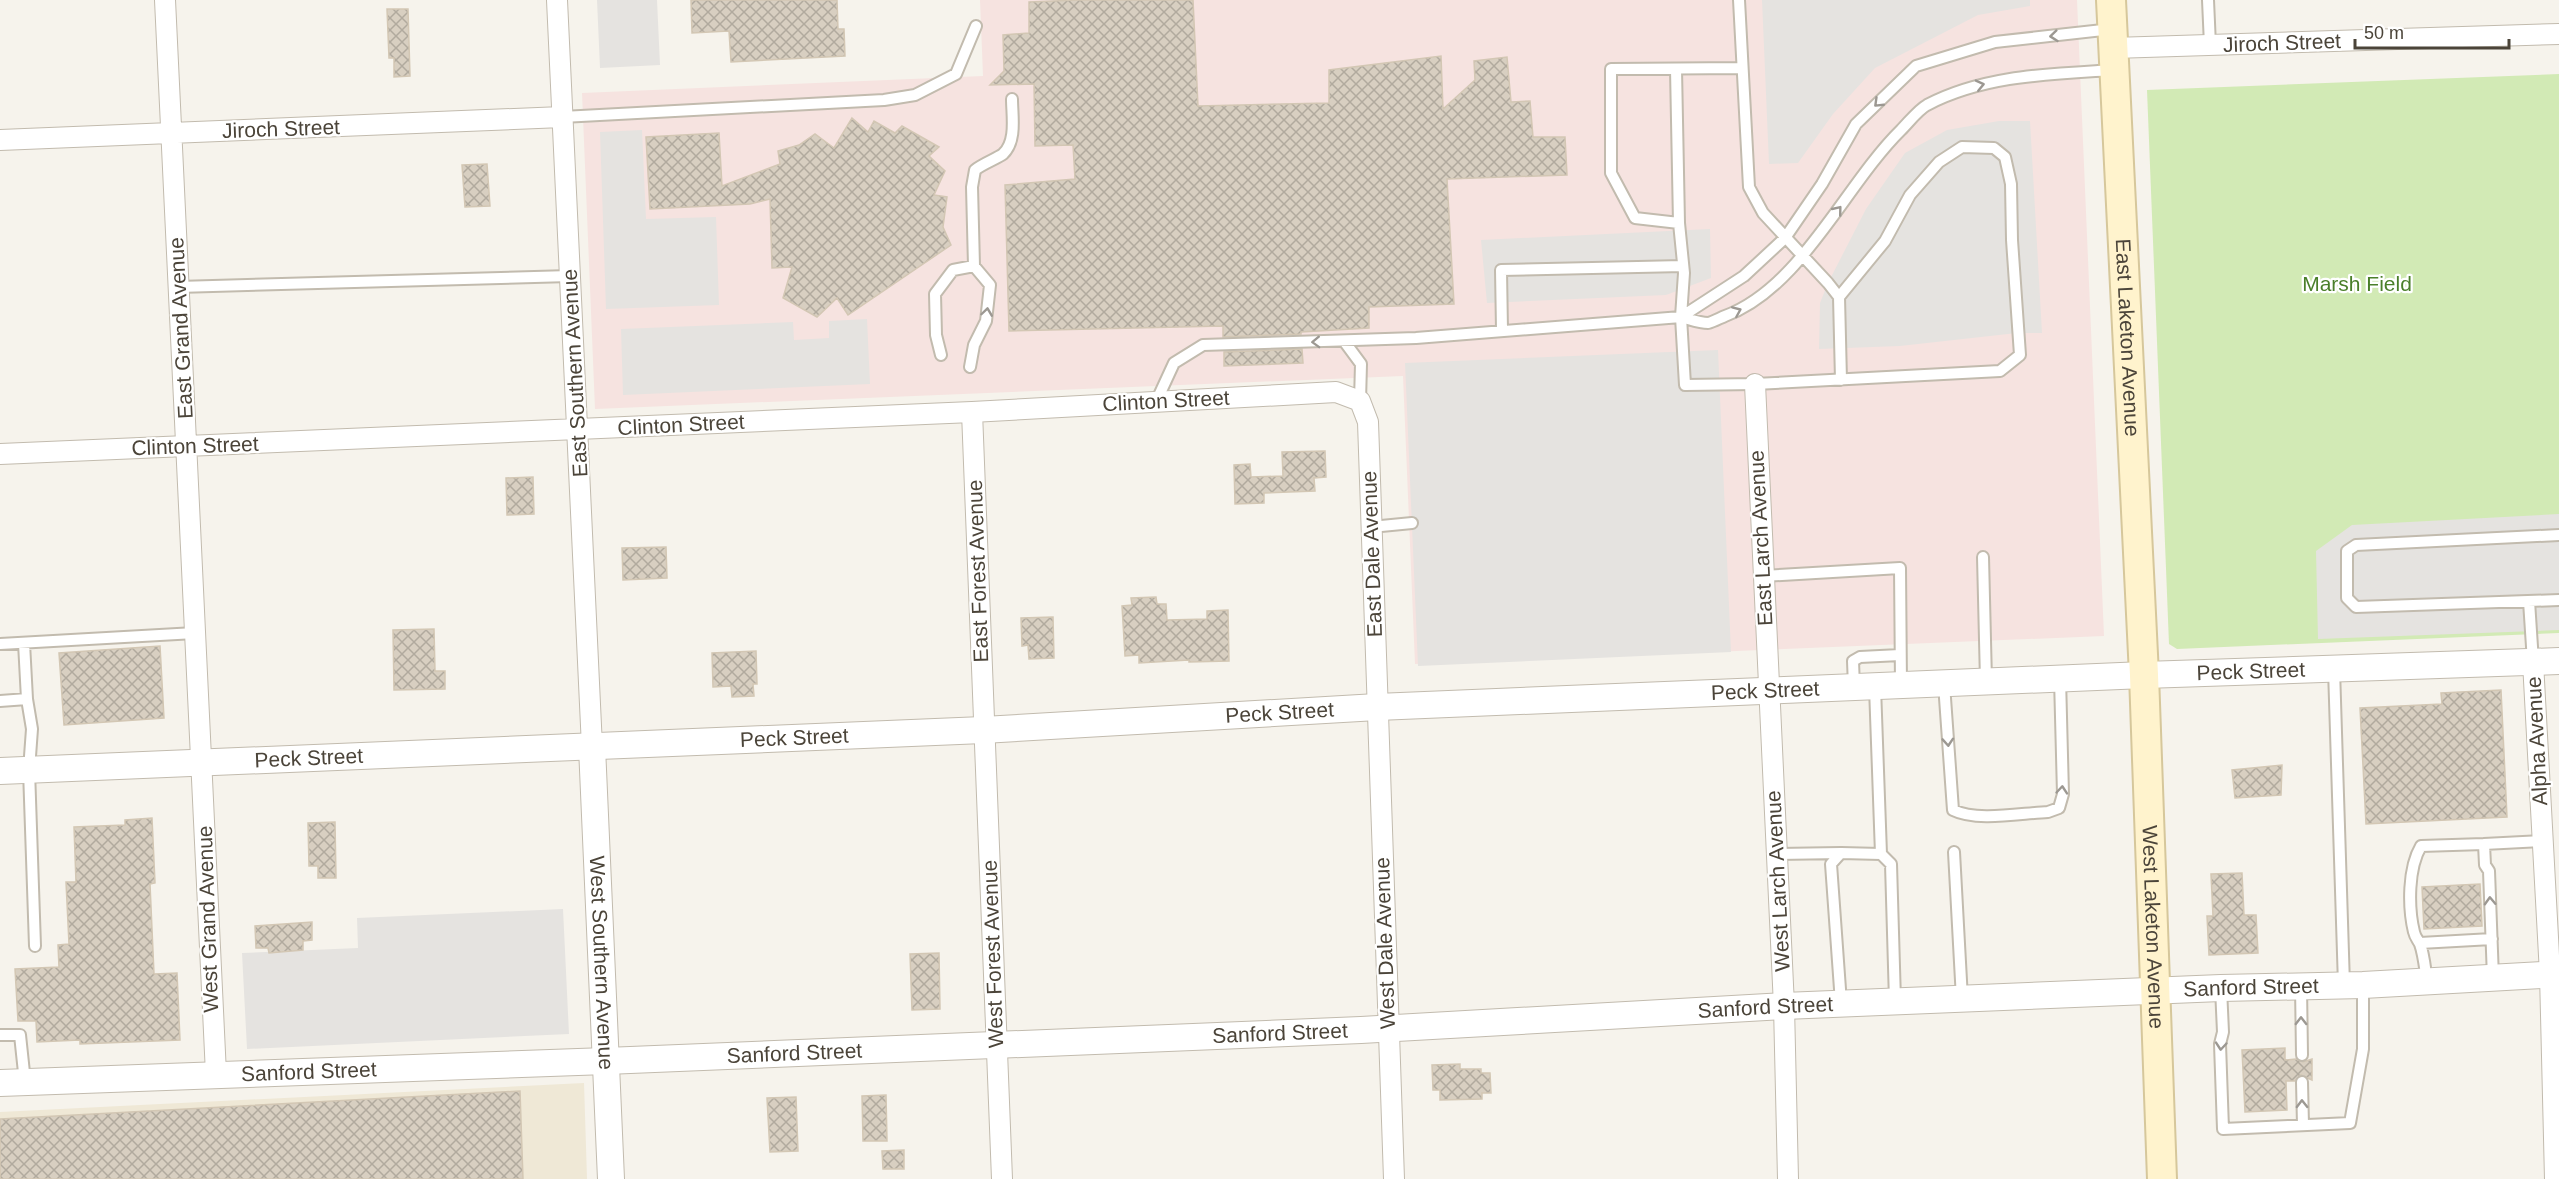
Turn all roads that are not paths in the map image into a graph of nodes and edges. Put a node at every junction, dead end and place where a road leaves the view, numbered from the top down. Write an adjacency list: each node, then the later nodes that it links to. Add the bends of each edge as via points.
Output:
1 (165, 0): 14 (street, East Grand Avenue)
2 (557, 0): 13 (street, East Southern Avenue)
3 (1739, 0): 10 (lane)
4 (2111, 0): 9 (main road, East Laketon Avenue)
5 (2208, 0): 8 (lane)
6 (976, 26): 13 (lane, via 956,74 915,95)
7 (2559, 34): 8 (street, Jiroch Street)
8 (2210, 45): 9 (street, Jiroch Street)
9 (2113, 49): 17 (lane, one-way to 17, via 1995,42 1916,66 1856,124); 18 (lane, one-way to 9, via 1880,150 1925,106 1975,86 2042,74); 51 (main road, East Laketon Avenue)
10 (1742, 68): 11 (lane); 17 (lane, via 1749,187 1762,213)
11 (1676, 69): 16 (lane); 16 (lane, via 1611,69 1611,173 1635,218)
12 (1012, 99): 19 (lane, via 1012,139 1003,154 975,170)
13 (562, 117): 14 (street, Jiroch Street); 21 (street, East Southern Avenue)
14 (170, 134): 15 (street, Jiroch Street); 22 (street, East Grand Avenue)
15 (0, 140)
16 (1679, 223): 20 (lane)
17 (1785, 238): 18 (lane); 24 (lane, via 1744,276)
18 (1801, 256): 23 (lane); 24 (lane, one-way to 18, via 1708,323 1743,309 1775,284)
19 (974, 266): 27 (lane, via 953,270 935,294 936,335); 28 (lane, one-way to 19, via 974,345 986,321 990,285)
20 (1683, 266): 24 (lane); 25 (lane, via 1501,270)
21 (570, 276): 22 (lane); 34 (street, East Southern Avenue)
22 (178, 287): 35 (street, East Grand Avenue)
23 (1839, 297): 29 (lane); 29 (lane, via 1885,240 1910,195 1939,162 1962,147 1994,148 2005,157 2011,184 2020,355 2000,371)
24 (1681, 317): 25 (lane); 30 (lane, via 1685,385)
25 (1502, 330): 26 (lane)
26 (1344, 341): 31 (lane, via 1361,364); 32 (lane, one-way to 32, via 1203,345 1174,363)
27 (941, 355)
28 (970, 367)
29 (1841, 380): 30 (lane)
30 (1755, 384): 41 (street, East Larch Avenue)
31 (1360, 401): 32 (street, Clinton Street, via 1336,392); 38 (street, East Dale Avenue, via 1368,422)
32 (1156, 402): 33 (street, Clinton Street)
33 (972, 412): 34 (street, Clinton Street); 61 (street, East Forest Avenue)
34 (578, 429): 35 (street, Clinton Street); 62 (street, East Southern Avenue)
35 (187, 447): 36 (street, Clinton Street); 44 (street, East Grand Avenue)
36 (0, 454)
37 (1412, 524): 38 (lane)
38 (1371, 527): 60 (street, East Dale Avenue)
39 (2559, 535): 43 (lane, via 2356,545 2347,551 2347,598 2356,607)
40 (1983, 557): 53 (lane)
41 (1763, 576): 47 (lane, via 1900,568); 57 (street, East Larch Avenue)
42 (2559, 600): 43 (lane)
43 (2529, 601): 49 (lane)
44 (195, 633): 45 (lane); 63 (street, East Grand Avenue)
45 (24, 643): 46 (lane); 58 (lane)
46 (0, 644)
47 (1900, 655): 55 (lane); 56 (lane, via 1860,657 1854,662)
48 (2559, 661): 49 (street, Peck Street)
49 (2533, 662): 50 (street, Peck Street); 66 (street, Alpha Avenue)
50 (2334, 669): 51 (street, Peck Street); 78 (lane)
51 (2144, 675): 52 (street, Peck Street); 81 (main road, West Laketon Avenue)
52 (2060, 678): 53 (street, Peck Street); 54 (lane, one-way to 52, via 1953,810 1963,815 2048,812 2059,808 2063,794)
53 (1986, 681): 54 (street, Peck Street)
54 (1944, 683): 55 (street, Peck Street)
55 (1901, 685): 56 (street, Peck Street)
56 (1864, 687): 57 (street, Peck Street); 71 (lane)
57 (1768, 692): 60 (street, Peck Street); 70 (street, West Larch Avenue)
58 (27, 699): 59 (lane); 64 (lane, via 32,729)
59 (0, 701)
60 (1377, 707): 61 (street, Peck Street); 86 (street, West Dale Avenue)
61 (983, 729): 62 (street, Peck Street); 88 (street, West Forest Avenue)
62 (592, 747): 63 (street, Peck Street); 90 (street, West Southern Avenue)
63 (202, 763): 64 (street, Peck Street); 91 (street, West Grand Avenue)
64 (29, 770): 65 (street, Peck Street); 74 (lane)
65 (0, 771)
66 (2543, 841): 67 (lane); 75 (street, Alpha Avenue)
67 (2484, 843): 72 (lane, one-way to 67); 73 (lane, via 2421,846 2411,875 2412,924)
68 (1954, 852): 82 (lane)
69 (1841, 853): 70 (lane); 71 (lane); 84 (lane, via 1831,864)
70 (1776, 854): 85 (street, West Larch Avenue)
71 (1881, 854): 83 (lane, via 1891,864)
72 (2492, 939): 73 (lane); 76 (lane)
73 (2420, 943): 77 (lane)
74 (35, 946)
75 (2554, 974): 76 (street, Sanford Street); 95 (street, Alpha Avenue)
76 (2493, 978): 77 (street, Sanford Street)
77 (2427, 981): 78 (street, Sanford Street)
78 (2353, 985): 79 (street, Sanford Street); 94 (lane, via 2363,1049 2350,1123)
79 (2301, 986): 80 (street, Sanford Street); 89 (lane, one-way to 79)
80 (2221, 988): 81 (street, Sanford Street); 94 (lane, one-way to 94, via 2223,1130)
81 (2154, 991): 82 (street, Sanford Street); 100 (main road, West Laketon Avenue)
82 (1962, 999): 83 (street, Sanford Street)
83 (1895, 1002): 84 (street, Sanford Street)
84 (1841, 1004): 85 (street, Sanford Street)
85 (1784, 1006): 86 (street, Sanford Street); 99 (street, West Larch Avenue)
86 (1388, 1028): 88 (street, Sanford Street); 98 (street, West Dale Avenue)
87 (0, 1035): 93 (lane, via 20,1035)
88 (996, 1044): 90 (street, Sanford Street); 97 (street, West Forest Avenue)
89 (2301, 1055)
90 (606, 1061): 91 (street, Sanford Street); 96 (street, West Southern Avenue)
91 (216, 1074): 93 (street, Sanford Street)
92 (2302, 1082): 94 (lane, one-way to 92)
93 (12, 1083)
94 (2303, 1125)
95 (2557, 1138): 101 (street, Alpha Avenue)
96 (611, 1179)
97 (1002, 1179)
98 (1394, 1179)
99 (1788, 1179)
100 (2162, 1179)
101 (2555, 1179)

